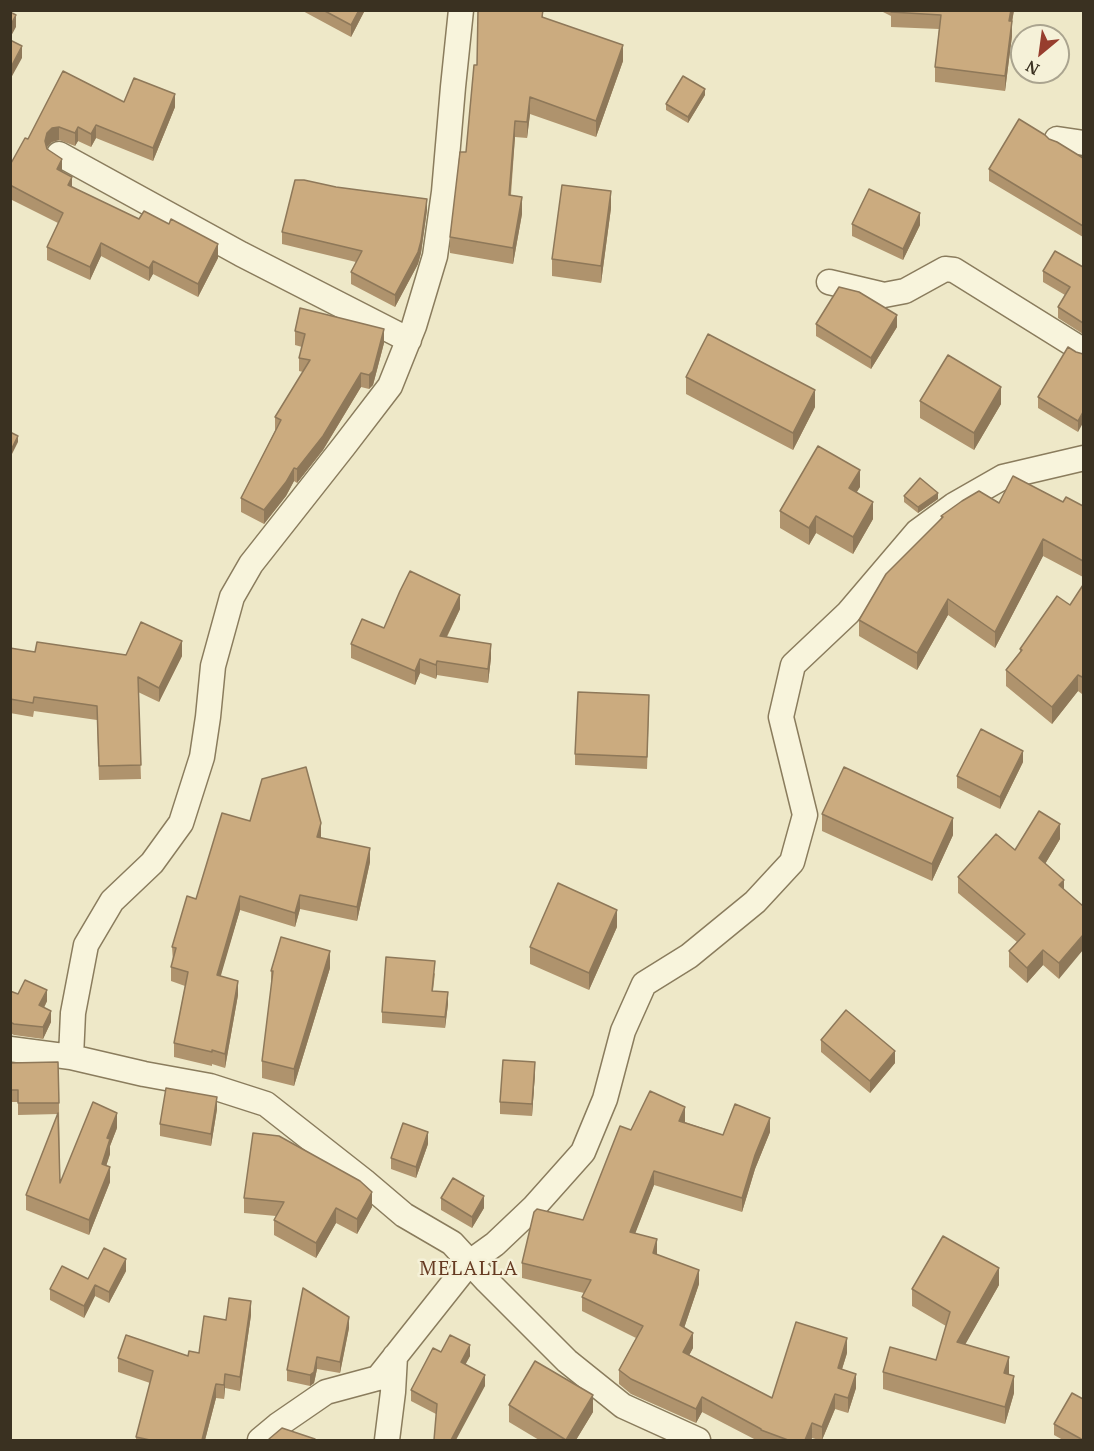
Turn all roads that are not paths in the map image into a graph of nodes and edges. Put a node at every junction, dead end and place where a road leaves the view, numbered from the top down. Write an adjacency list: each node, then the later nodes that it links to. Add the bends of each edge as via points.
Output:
1 (461, 10): 6 (street, via 435,256)
2 (1057, 139): 3 (street)
3 (1083, 143)
4 (59, 154): 6 (street)
5 (828, 282): 7 (street, via 884,295 905,291 945,270 954,270)
6 (409, 340): 10 (street, via 390,386 251,564 232,597 213,666 202,757 181,823 152,863 112,901 86,945)
7 (1083, 351)
8 (1083, 459): 11 (street, via 1003,477 954,505 917,532 848,613 794,665 781,717 805,816 792,862 747,909 689,956 644,984 623,1031 605,1099 583,1152 534,1207)
9 (10, 1049): 10 (street)
10 (71, 1057): 11 (street, via 210,1086 266,1104 404,1215 452,1242)
11 (470, 1262): 12 (street); 15 (street, via 567,1361 623,1406)
12 (395, 1356): 13 (street, via 378,1378 326,1392); 14 (street)
13 (260, 1440)
14 (387, 1440)
15 (698, 1440)

